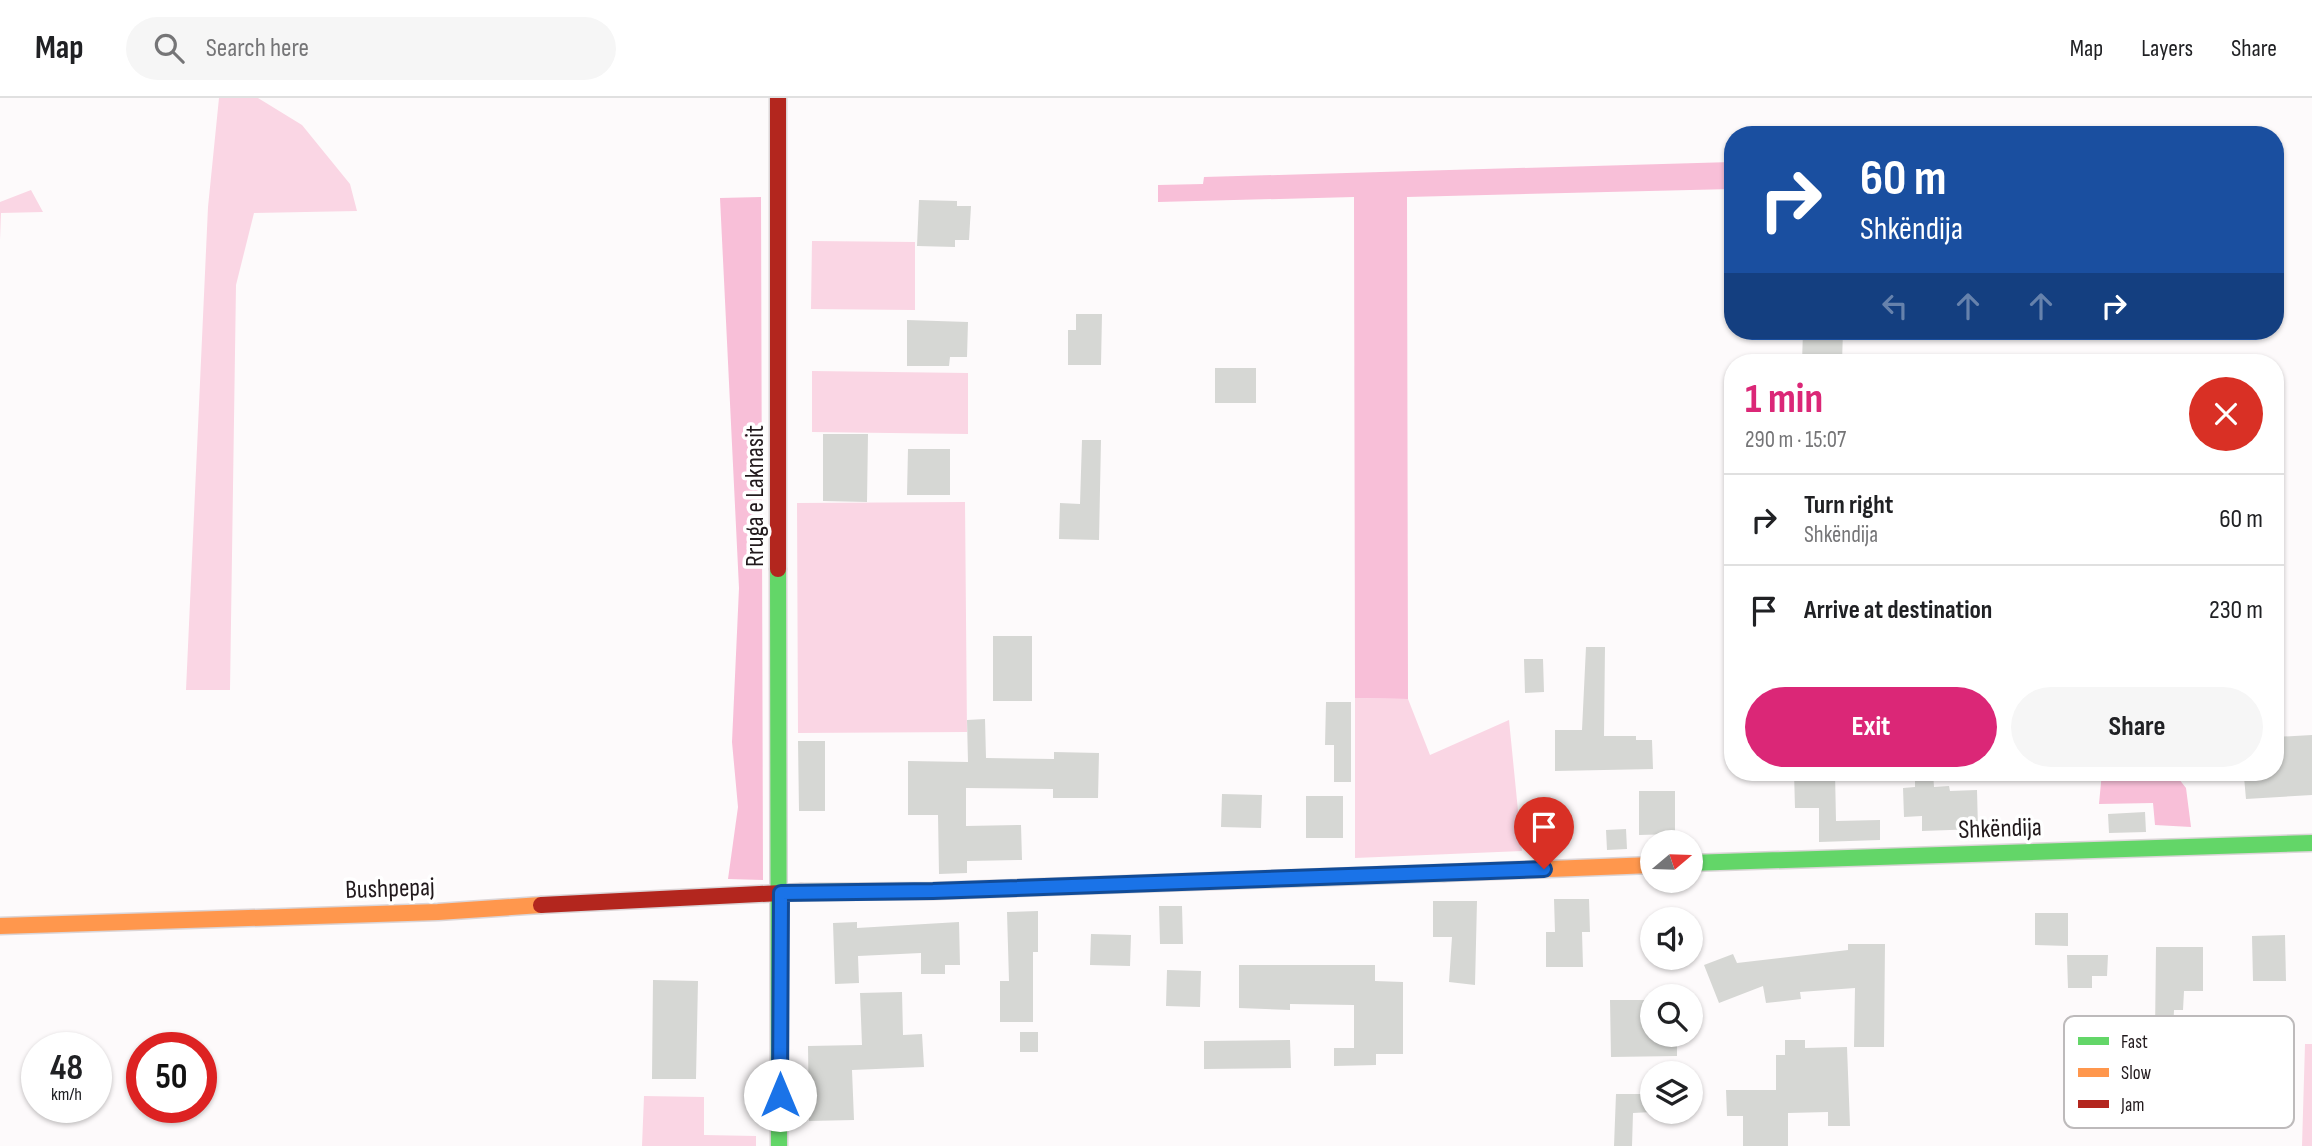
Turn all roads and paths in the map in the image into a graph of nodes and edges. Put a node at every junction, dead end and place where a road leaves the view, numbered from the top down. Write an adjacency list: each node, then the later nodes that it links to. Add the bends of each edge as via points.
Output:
1 (778, 98): 5 (street, Rruga e Laknasit)
2 (2312, 843): 3 (street, Shkëndija)
3 (1703, 863)
4 (1640, 865): 5 (street)
5 (781, 893): 6 (street, Bushpepaj, via 438,912); 7 (street, Rruga e Laknasit)
6 (0, 926)
7 (779, 1146)

